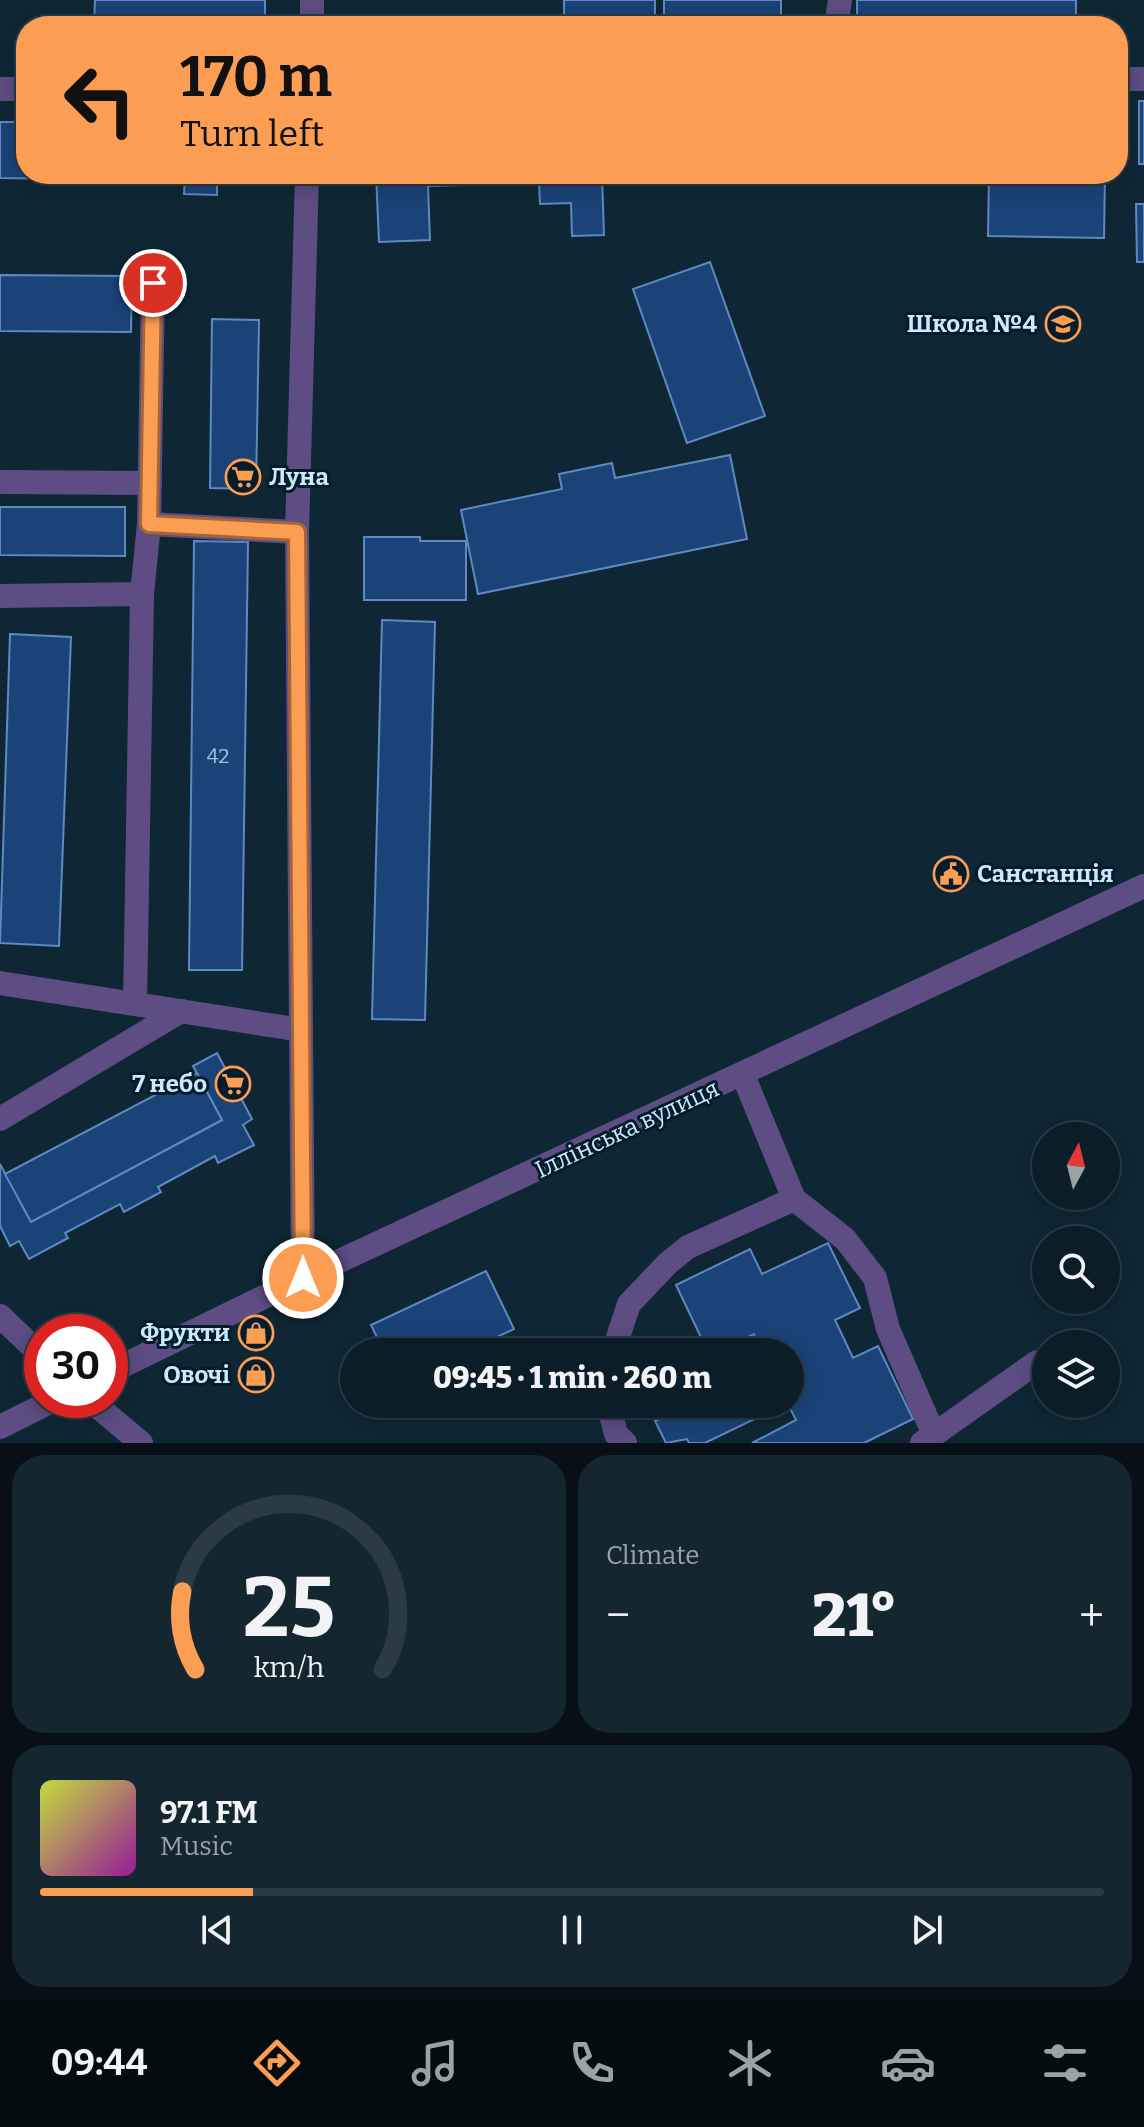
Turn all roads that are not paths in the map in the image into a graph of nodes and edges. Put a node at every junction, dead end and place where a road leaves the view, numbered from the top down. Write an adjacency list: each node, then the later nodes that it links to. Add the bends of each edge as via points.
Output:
1 (307, 184): 6 (street)
2 (153, 283): 4 (street)
3 (0, 482): 4 (street)
4 (150, 483): 5 (street)
5 (149, 524): 6 (street); 7 (street)
6 (297, 532): 13 (street)
7 (142, 594): 8 (street); 11 (street)
8 (0, 596)
9 (1144, 886): 14 (street, Іллінська вулиця)
10 (0, 983): 11 (street)
11 (135, 1004): 12 (street)
12 (181, 1011): 13 (street); 15 (street)
13 (301, 1030): 17 (street)
14 (743, 1075): 16 (street); 17 (street, Іллінська вулиця)
15 (0, 1119)
16 (794, 1199): 19 (street, via 688,1247 629,1304); 27 (street, via 845,1239 875,1278)
17 (303, 1278): 21 (street, Іллінська вулиця)
18 (0, 1316): 20 (street)
19 (618, 1338)
20 (24, 1339)
21 (128, 1363)
22 (1032, 1366): 27 (street)
23 (24, 1415): 26 (street)
24 (111, 1418): 28 (street)
25 (612, 1418): 29 (street)
26 (0, 1427)
27 (928, 1439)
28 (141, 1443)
29 (625, 1443)

